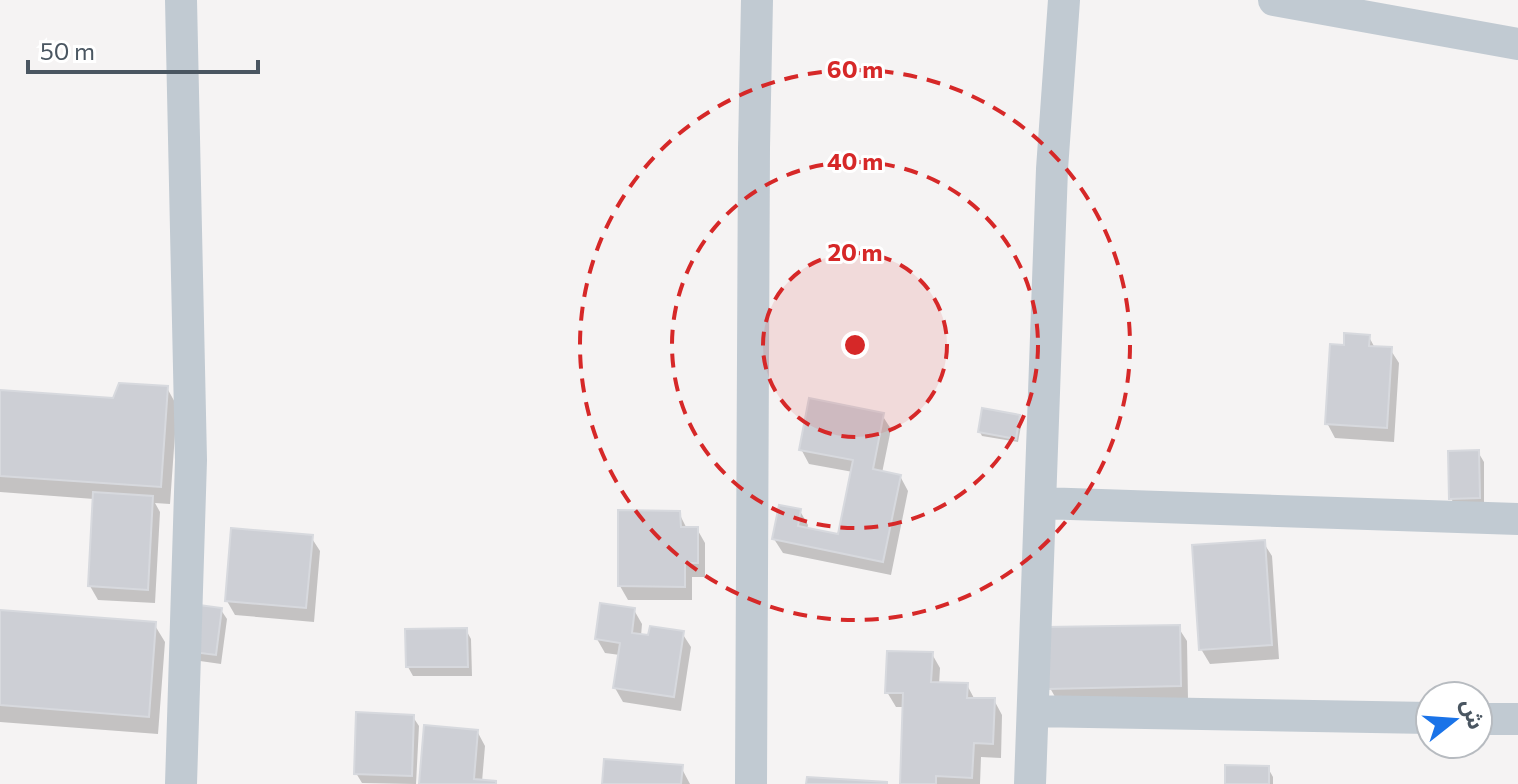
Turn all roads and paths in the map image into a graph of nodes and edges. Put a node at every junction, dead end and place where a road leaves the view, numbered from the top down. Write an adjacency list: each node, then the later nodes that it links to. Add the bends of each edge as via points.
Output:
1 (181, 0): 12 (street, via 191,460)
2 (757, 0): 13 (street)
3 (1064, 0): 6 (street, via 1052,169)
4 (1274, 0): 5 (street)
5 (1518, 44)
6 (1041, 503): 7 (street); 8 (street)
7 (1518, 519)
8 (1033, 711): 9 (street); 14 (street)
9 (1414, 718)
10 (1494, 719): 11 (street)
11 (1518, 719)
12 (181, 784)
13 (751, 784)
14 (1030, 784)

